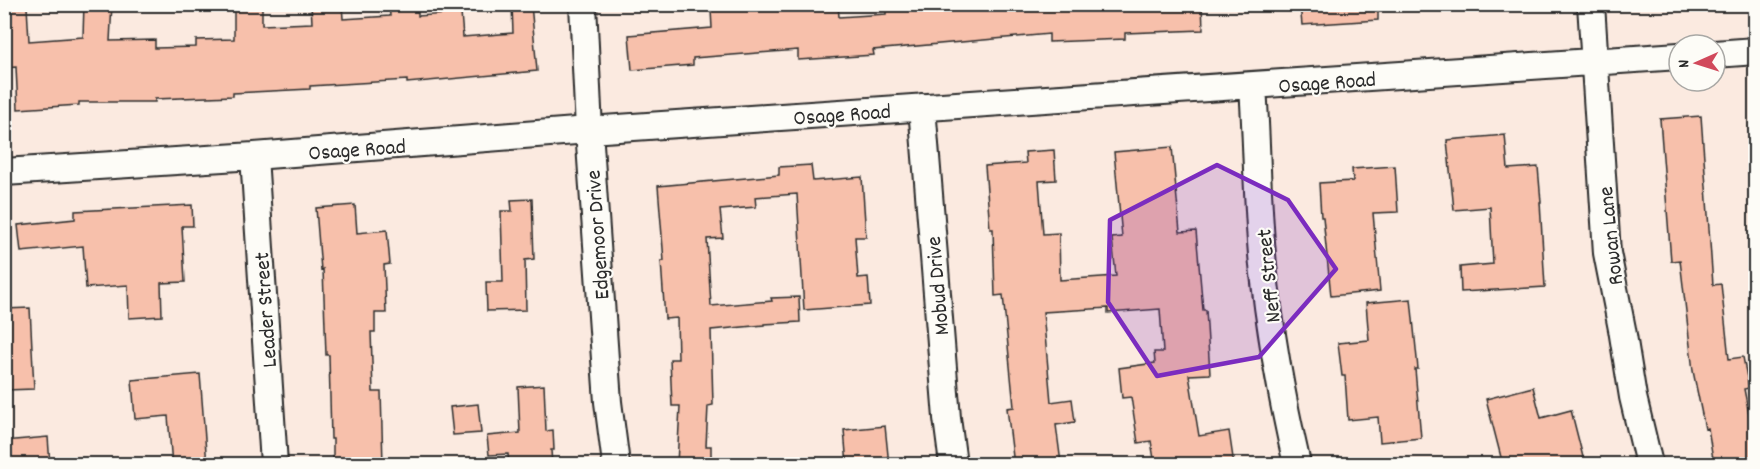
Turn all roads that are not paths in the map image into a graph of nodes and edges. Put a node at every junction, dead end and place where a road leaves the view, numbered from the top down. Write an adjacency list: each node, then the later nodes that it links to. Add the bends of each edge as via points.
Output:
1 (583, 4): 9 (street, Edgemoor Drive)
2 (1591, 4): 6 (street, Rowan Lane)
3 (1755, 51): 4 (street)
4 (1727, 53)
5 (1667, 57): 6 (street, Osage Road)
6 (1594, 62): 7 (street, Osage Road); 16 (street, Rowan Lane, via 1607,253)
7 (1253, 86): 8 (street, Osage Road); 15 (street, Neff Street, via 1263,265)
8 (922, 107): 9 (street, Osage Road); 14 (street, Mobud Drive)
9 (589, 130): 10 (street, Osage Road); 13 (street, Edgemoor Drive)
10 (254, 156): 11 (street, Osage Road); 12 (street, Leader Street)
11 (4, 172)
12 (274, 465)
13 (616, 465)
14 (953, 465)
15 (1298, 465)
16 (1649, 465)

